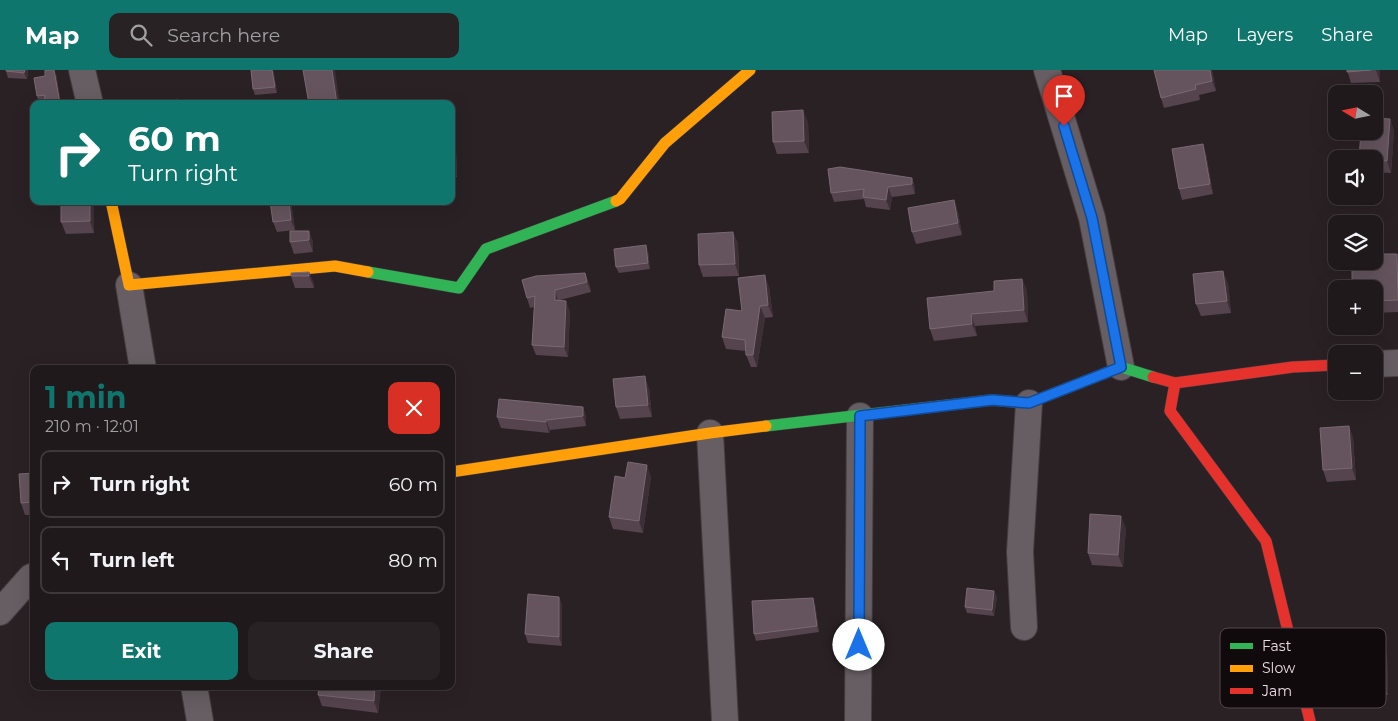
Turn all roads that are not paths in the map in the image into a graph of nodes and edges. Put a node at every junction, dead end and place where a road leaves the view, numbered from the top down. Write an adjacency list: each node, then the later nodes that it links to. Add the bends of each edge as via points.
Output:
1 (82, 70): 4 (street)
2 (750, 70): 6 (street, via 664,143 620,199 486,249 459,288 336,266)
3 (1047, 70): 11 (street, via 1092,218)
4 (89, 100)
5 (112, 205): 6 (street)
6 (129, 285): 9 (street)
7 (1398, 363): 8 (street)
8 (1383, 364)
9 (142, 365)
10 (1328, 365): 12 (street)
11 (1121, 367): 12 (street); 13 (street)
12 (1175, 383): 20 (street, via 1170,411 1266,541)
13 (1029, 403): 14 (street, via 992,400); 19 (street, via 1020,552)
14 (860, 416): 15 (street); 25 (street)
15 (710, 433): 16 (street); 24 (street)
16 (455, 471)
17 (30, 578): 18 (street)
18 (0, 612)
19 (1024, 626)
20 (1287, 628)
21 (195, 690): 23 (street)
22 (1307, 708): 26 (street)
23 (200, 721)
24 (725, 721)
25 (858, 721)
26 (1310, 721)

